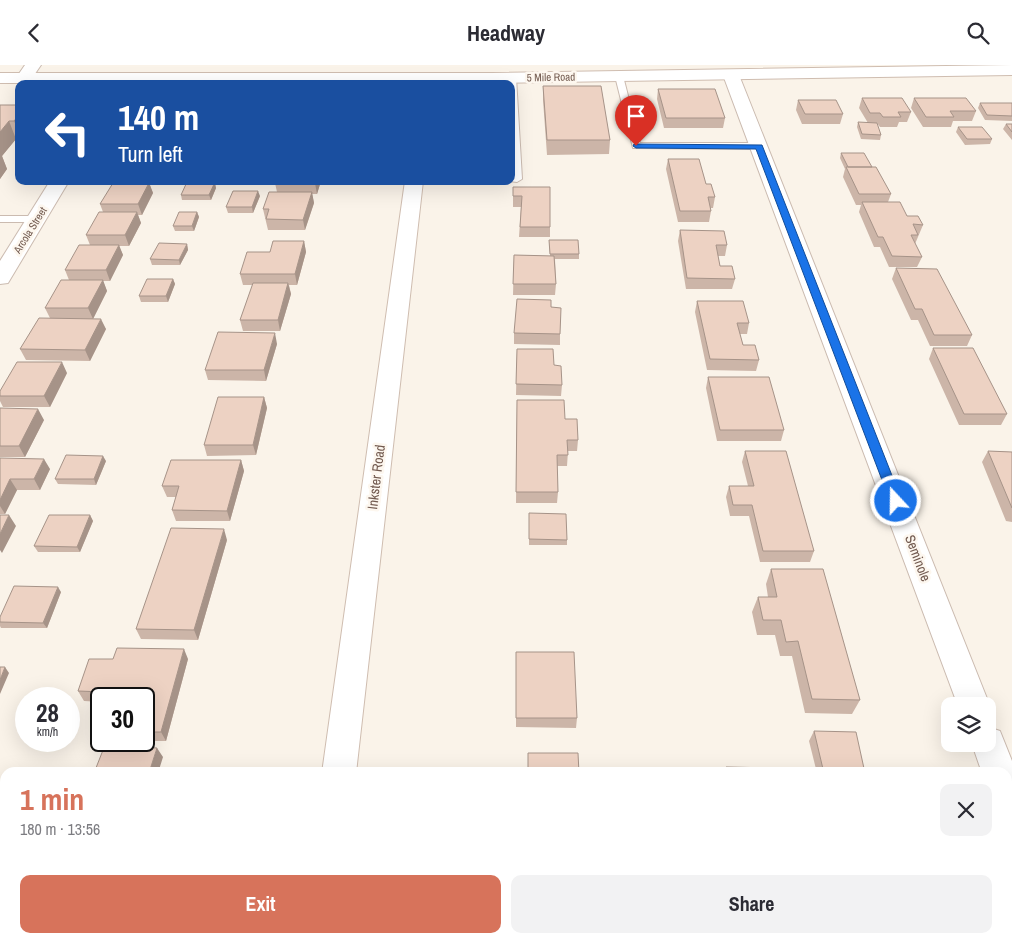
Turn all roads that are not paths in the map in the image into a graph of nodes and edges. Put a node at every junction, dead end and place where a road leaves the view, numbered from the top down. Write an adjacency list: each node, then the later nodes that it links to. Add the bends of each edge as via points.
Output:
1 (1012, 70): 3 (main road, 5 Mile Road)
2 (28, 71): 7 (main road, 5 Mile Road); 8 (main road, 5 Mile Road)
3 (731, 75): 5 (main road, 5 Mile Road); 12 (main road, Seminole)
4 (427, 76): 6 (main road, 5 Mile Road); 9 (main road, 5 Mile Road)
5 (619, 76): 6 (main road, 5 Mile Road); 12 (lane, via 636,146)
6 (512, 77): 10 (lane)
7 (0, 78)
8 (113, 80)
9 (361, 80)
10 (512, 80)
11 (515, 138): 13 (lane)
12 (759, 147): 20 (main road, Seminole)
13 (515, 179)
14 (58, 185): 17 (main road, Arcola Street)
15 (413, 185): 22 (main road, Inkster Road)
16 (0, 219): 17 (lane)
17 (37, 219): 18 (main road, Arcola Street)
18 (6, 259): 19 (main road, Arcola Street)
19 (0, 278)
20 (971, 697)
21 (992, 752): 23 (main road)
22 (340, 767)
23 (997, 767)

